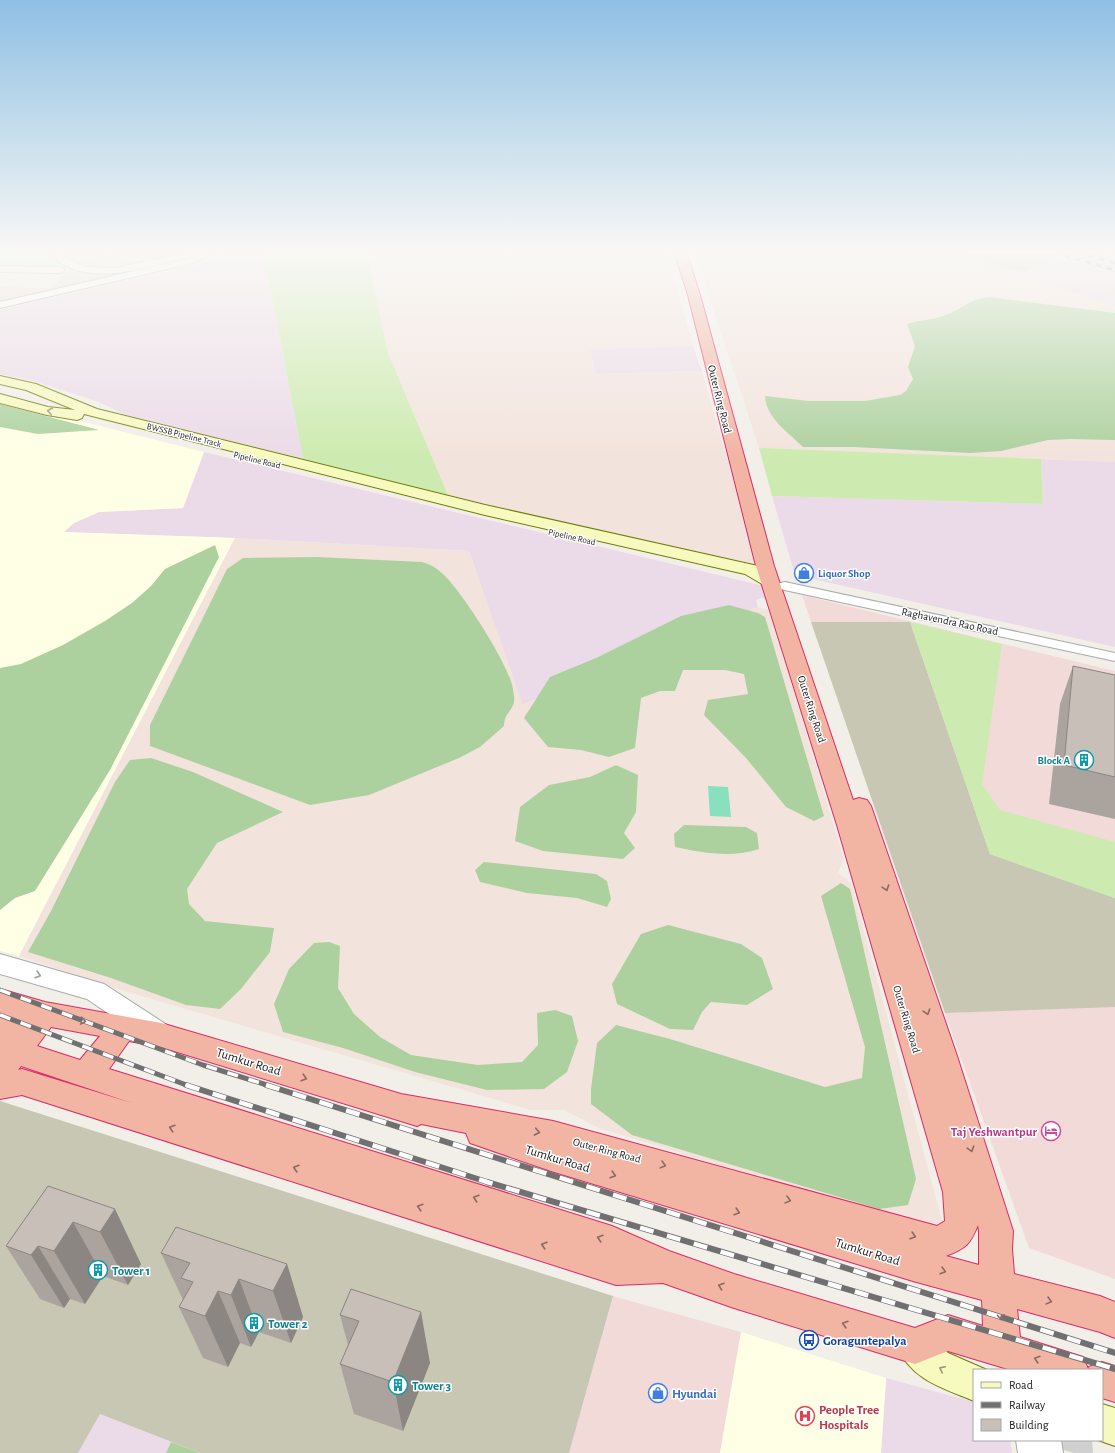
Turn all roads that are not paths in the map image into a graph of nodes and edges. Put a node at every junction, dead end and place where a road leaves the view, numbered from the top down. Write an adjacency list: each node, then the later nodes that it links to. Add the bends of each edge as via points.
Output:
1 (701, 322): 7 (highway, Outer Ring Road, via 728,431)
2 (712, 322): 7 (highway, Outer Ring Road, via 775,554)
3 (0, 380): 5 (main road, BWSSB Pipeline Track, via 31,387 92,412)
4 (0, 398): 6 (main road, Pipeline Road, one-way to 4, via 399,495)
5 (393, 488): 6 (main road, Pipeline Road)
6 (712, 565): 7 (main road, Pipeline Road, via 751,570)
7 (777, 583): 8 (street, Raghavendra Rao Road); 16 (highway, Outer Ring Road, one-way to 7, via 553,1135 936,1242 949,1239 959,1230 963,1215 959,1192); 18 (highway, Outer Ring Road, one-way to 18, via 942,1056 996,1231)
8 (1115, 657)
9 (0, 964): 12 (street, one-way to 12, via 95,992)
10 (22, 1007): 11 (highway, Tumkur Road, one-way to 11); 13 (highway)
11 (123, 1028): 12 (highway, Tumkur Road); 14 (highway)
12 (161, 1035): 16 (highway, Tumkur Road, one-way to 16)
13 (4, 1049): 14 (highway)
14 (86, 1074): 17 (highway, one-way to 14, via 612,1242)
15 (0, 1086): 17 (highway, one-way to 15, via 616,1268 22,1082)
16 (402, 1107): 18 (highway, Tumkur Road, one-way to 18, via 551,1156)
17 (664, 1266): 20 (highway, one-way to 17, via 734,1291)
18 (998, 1287): 19 (highway, Tumkur Road, one-way to 19); 21 (highway, Outer Ring Road, one-way to 21)
19 (1115, 1320)
20 (915, 1346): 21 (highway, via 948,1333); 24 (main road, one-way to 20, via 936,1366)
21 (1003, 1349): 22 (highway, one-way to 21)
22 (1067, 1369)
23 (1103, 1380): 25 (highway)
24 (973, 1383)
25 (1114, 1384)
26 (1103, 1423): 27 (main road)
27 (1115, 1427)
28 (1030, 1441): 30 (street)
29 (1047, 1441): 31 (street)
30 (1032, 1453)
31 (1049, 1453)

